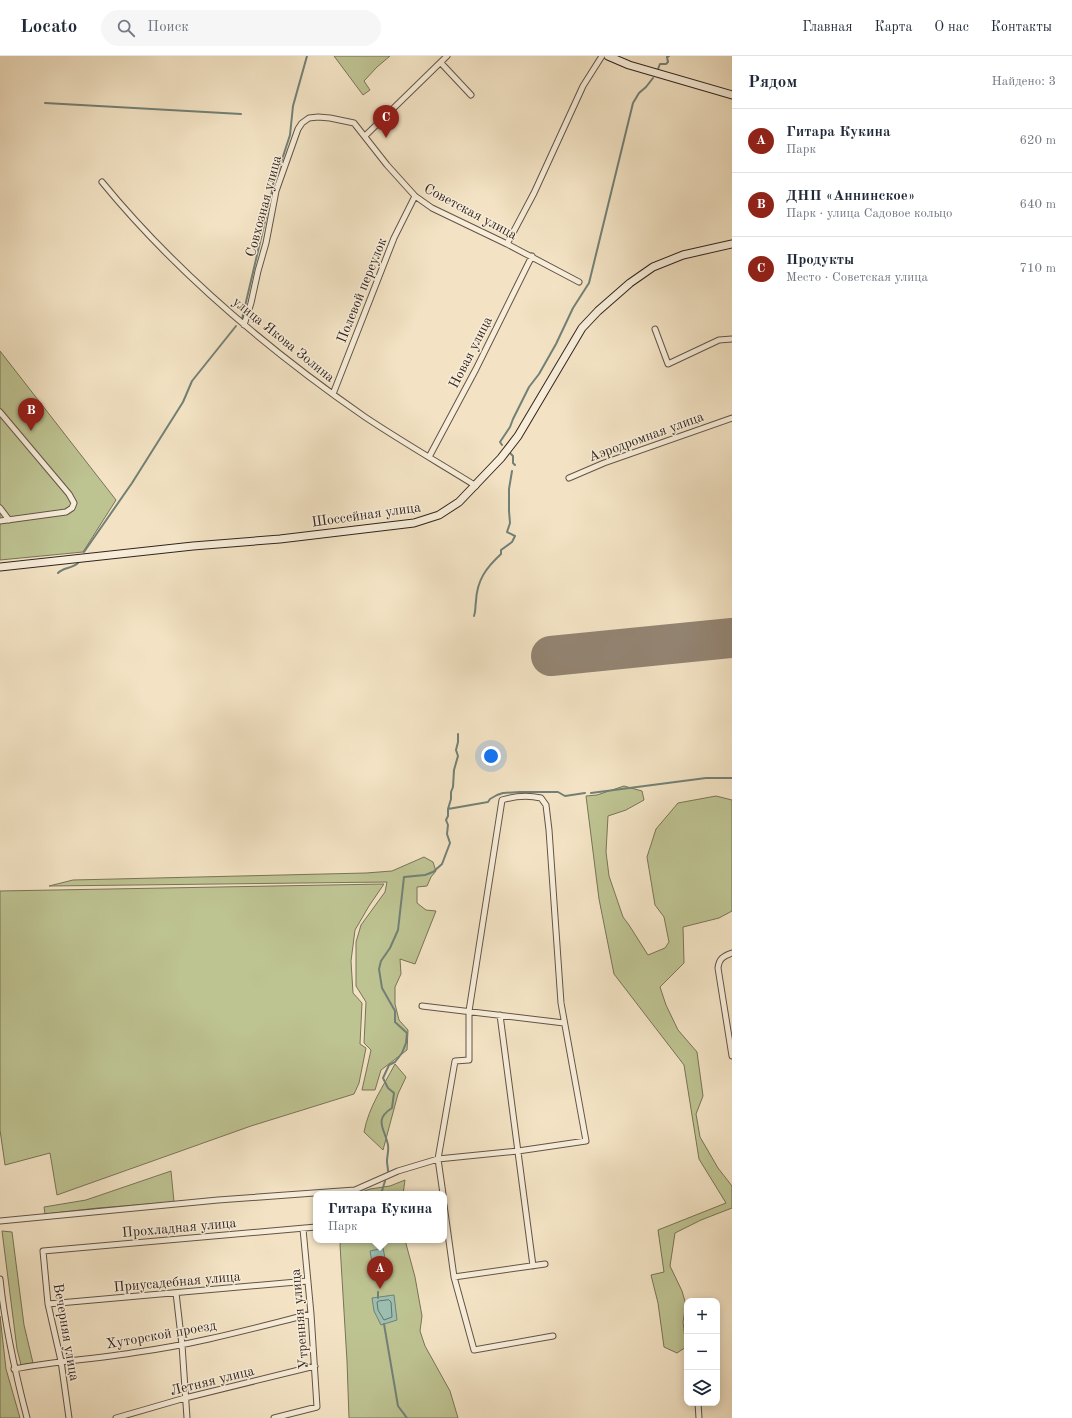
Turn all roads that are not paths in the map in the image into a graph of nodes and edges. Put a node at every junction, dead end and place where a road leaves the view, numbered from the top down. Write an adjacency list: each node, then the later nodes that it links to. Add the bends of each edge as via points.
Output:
1 (447, 56): 4 (street)
2 (602, 56): 11 (street, via 583,86 534,193)
3 (608, 56): 6 (main road, via 629,65)
4 (441, 63): 5 (street); 8 (street)
5 (471, 95)
6 (732, 95)
7 (354, 123): 8 (street, Советская улица); 15 (street, Совхозная улица, via 330,118 308,118 298,129 276,191 252,303)
8 (365, 136): 10 (street, Советская улица)
9 (102, 182): 15 (street, улица Якова Золина, via 170,257)
10 (415, 196): 11 (street, Советская улица, via 432,208); 18 (street, Полевой переулок, via 394,238)
11 (507, 244): 13 (street, Советская улица)
12 (732, 244): 23 (main road, Шоссейная улица, via 683,254 653,267 598,311 582,328 518,436)
13 (532, 256): 14 (street, Советская улица); 21 (street, Новая улица)
14 (579, 282)
15 (244, 325): 18 (street, улица Якова Золина)
16 (655, 329): 17 (street, via 668,364 720,340)
17 (732, 340)
18 (333, 394): 21 (street, улица Якова Золина)
19 (0, 412): 25 (street, via 74,503 66,512)
20 (732, 418): 22 (street, Аэродромная улица)
21 (429, 458): 23 (street, улица Якова Золина)
22 (569, 478)
23 (476, 486): 27 (main road, Шоссейная улица, via 459,502 439,515 414,523)
24 (0, 508): 25 (street)
25 (9, 520): 26 (street)
26 (0, 521)
27 (0, 567)
28 (732, 953): 33 (street, via 722,957 718,968)
29 (422, 1006): 30 (street)
30 (469, 1011): 31 (street); 32 (street, via 502,800 529,796 541,798 547,811); 35 (street, via 470,1060 455,1061)
31 (500, 1015): 32 (street); 34 (street)
32 (564, 1023): 34 (street, via 586,1141)
33 (732, 1056)
34 (518, 1151): 35 (street); 45 (street)
35 (438, 1159): 36 (street, via 398,1171); 37 (street)
36 (352, 1191)
37 (443, 1191)
38 (313, 1194): 39 (street, via 218,1200)
39 (0, 1221)
40 (313, 1227): 42 (street, Прохладная улица)
41 (447, 1227): 46 (street)
42 (303, 1229): 43 (street, Прохладная улица); 48 (street, Утренняя улица)
43 (43, 1251): 50 (street, Вечерняя улица)
44 (545, 1264): 45 (street)
45 (534, 1266): 46 (street)
46 (454, 1277): 52 (street, via 474,1350)
47 (0, 1279): 56 (street)
48 (308, 1281): 49 (street, Приусадебная улица); 51 (street, Утренняя улица)
49 (176, 1293): 50 (street, Приусадебная улица); 53 (street)
50 (48, 1304): 54 (street, Вечерняя улица)
51 (311, 1314): 53 (street, Хуторской проезд); 55 (street, Утренняя улица)
52 (553, 1336)
53 (182, 1345): 54 (street, Хуторской проезд); 57 (street)
54 (61, 1361): 56 (street, Хуторской проезд); 60 (street, Вечерняя улица)
55 (315, 1366): 57 (street, Летняя улица); 63 (street, Утренняя улица, via 317,1407)
56 (14, 1369): 59 (street)
57 (185, 1398): 61 (street, Летняя улица); 62 (street)
58 (698, 1406): 64 (street)
59 (27, 1418)
60 (68, 1418)
61 (116, 1418)
62 (187, 1418)
63 (274, 1418)
64 (699, 1418)

